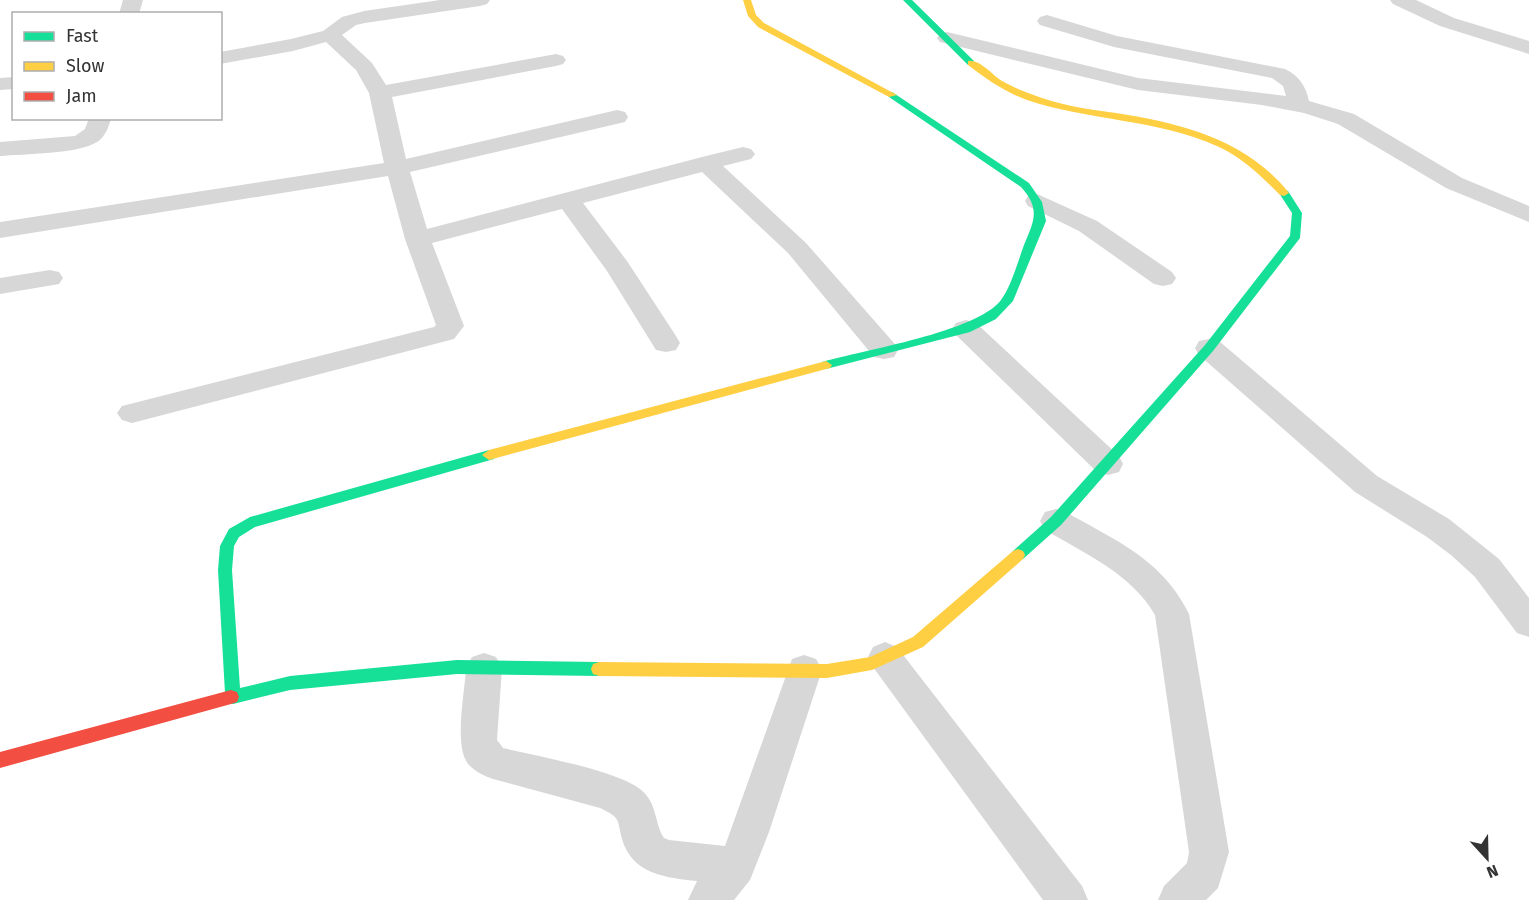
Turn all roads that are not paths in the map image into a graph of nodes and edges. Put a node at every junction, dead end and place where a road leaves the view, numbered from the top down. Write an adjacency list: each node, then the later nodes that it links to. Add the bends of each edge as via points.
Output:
1 (480, 0): 6 (street, via 364,17 349,21)
2 (747, 0): 20 (street, via 752,16 761,25 879,87 1012,175)
3 (907, 0): 7 (street)
4 (1400, 0): 8 (street, via 1447,22)
5 (1047, 21): 12 (street, via 1114,41 1278,73 1296,86)
6 (330, 35): 9 (street); 11 (street, via 365,67)
7 (947, 38): 12 (street, via 1138,84); 29 (street, via 987,77 1022,97 1191,132 1246,159 1289,197 1299,214 1296,236)
8 (1529, 48)
9 (222, 58)
10 (556, 60): 11 (street)
11 (380, 93): 18 (street)
12 (1299, 105): 21 (street, via 1346,119 1454,183)
13 (617, 117): 18 (street)
14 (99, 120): 15 (street, via 96,133 79,142)
15 (0, 149)
16 (743, 154): 17 (street)
17 (706, 163): 19 (street); 30 (street, via 797,248)
18 (397, 168): 22 (street); 23 (street)
19 (567, 199): 23 (street); 28 (street, via 618,267)
20 (1037, 201): 25 (street, via 1088,226); 27 (street, via 1040,221 1007,301 992,316)
21 (1529, 215)
22 (0, 230)
23 (418, 239): 31 (street, via 450,319 444,333)
24 (50, 278): 26 (street)
25 (1164, 278)
26 (0, 286)
27 (966, 329): 30 (street); 32 (street)
28 (666, 343)
29 (1209, 348): 32 (street); 34 (street, via 1366,484 1462,546 1487,568)
30 (884, 350): 38 (street, via 656,409 250,523 234,533 227,546)
31 (132, 413)
32 (1108, 464): 33 (street)
33 (1056, 521): 35 (street, via 918,642); 43 (street, via 1132,567 1164,597 1172,614 1209,852 1204,874)
34 (1529, 623)
35 (885, 657): 37 (street, via 872,663); 42 (street)
36 (484, 668): 37 (street); 38 (street, via 290,683); 40 (street, via 479,740 481,752 493,762 607,792 627,802 639,818 642,839 650,851 666,859)
37 (804, 670): 40 (street)
38 (233, 698): 39 (street)
39 (0, 760)
40 (736, 866): 41 (street)
41 (708, 900)
42 (1068, 900)
43 (1178, 900)

